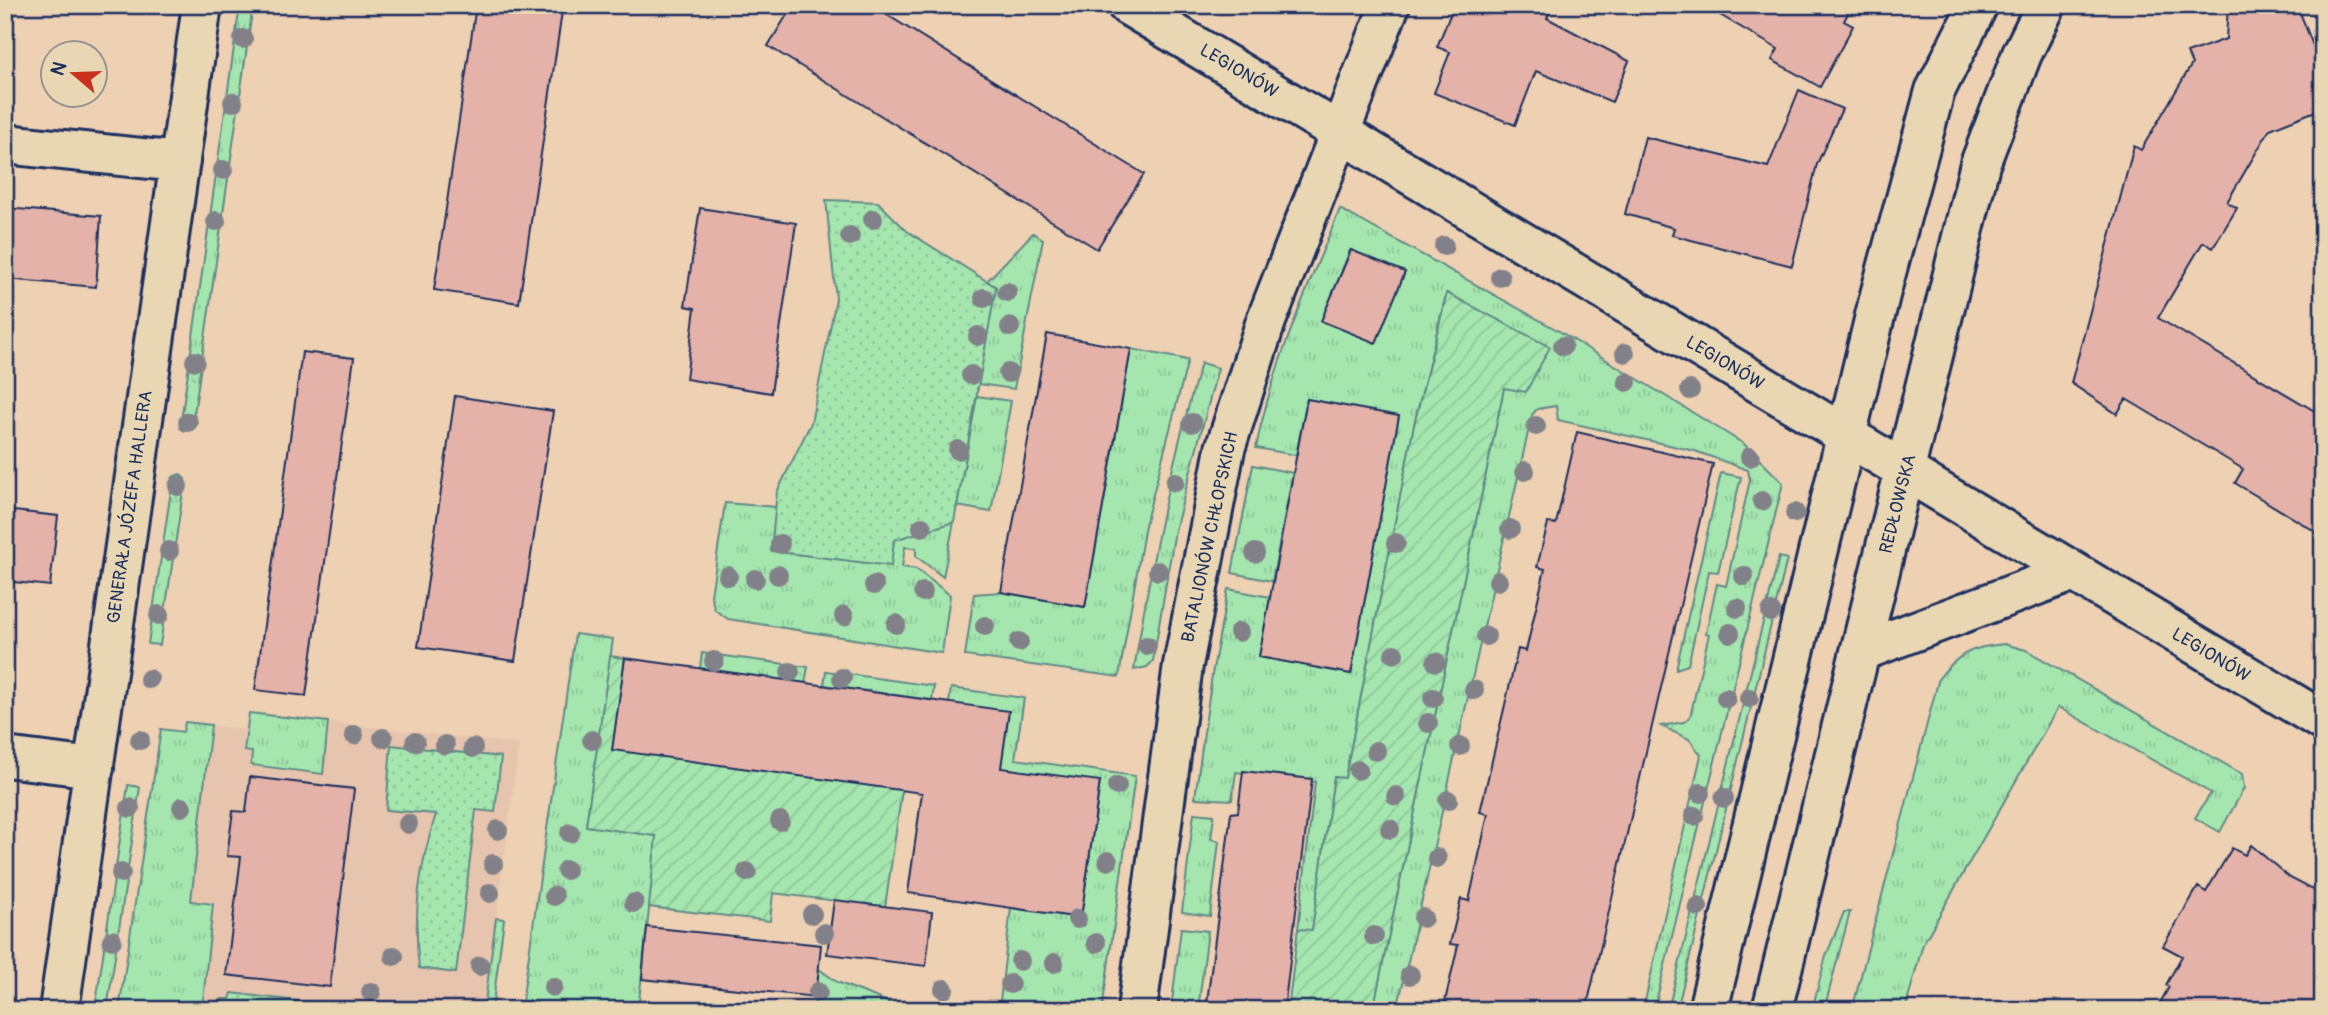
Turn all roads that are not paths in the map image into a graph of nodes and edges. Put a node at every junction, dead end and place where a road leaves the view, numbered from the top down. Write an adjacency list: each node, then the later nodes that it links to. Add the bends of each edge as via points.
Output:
1 (202, 5): 8 (street, GENERAŁA JÓZEFA HALLERA)
2 (1127, 5): 6 (street, LEGIONÓW)
3 (1390, 5): 6 (street, BATALIONÓW CHŁOPSKICH)
4 (1978, 5): 9 (street, via 1935,91)
5 (2046, 5): 10 (street, REDŁOWSKA, via 1980,164)
6 (1339, 131): 9 (street, LEGIONÓW); 17 (street, BATALIONÓW CHŁOPSKICH, via 1265,321 1225,449 1183,665)
7 (5, 144): 8 (street)
8 (180, 162): 15 (street, GENERAŁA JÓZEFA HALLERA)
9 (1847, 436): 10 (street, LEGIONÓW); 18 (street)
10 (1906, 473): 11 (street, LEGIONÓW); 12 (street, REDŁOWSKA)
11 (2072, 572): 12 (street); 13 (street, LEGIONÓW)
12 (1862, 651): 19 (street, REDŁOWSKA)
13 (2323, 722)
14 (5, 757): 15 (street)
15 (94, 768): 16 (street, GENERAŁA JÓZEFA HALLERA)
16 (59, 1010)
17 (1137, 1010)
18 (1708, 1010)
19 (1772, 1010)

